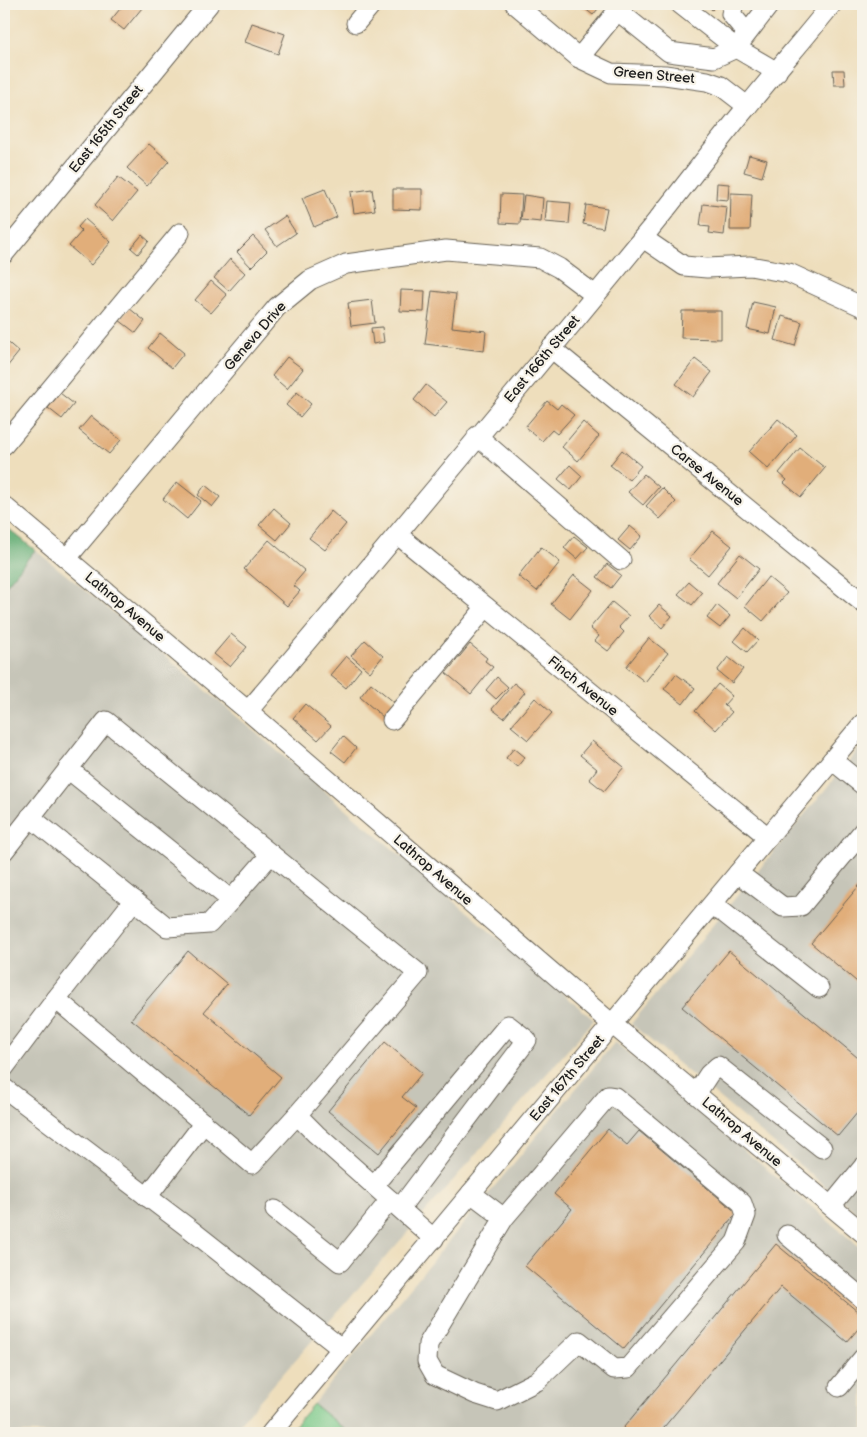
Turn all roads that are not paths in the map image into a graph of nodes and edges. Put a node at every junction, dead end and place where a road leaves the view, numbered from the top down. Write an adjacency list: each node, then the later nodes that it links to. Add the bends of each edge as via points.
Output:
1 (209, 4): 16 (street, East 165th Street)
2 (372, 4): 9 (street)
3 (515, 4): 11 (street, Green Street)
4 (680, 4): 10 (street)
5 (734, 4): 10 (street, via 731,14)
6 (770, 4): 10 (street)
7 (832, 4): 12 (street, East 166th Street)
8 (621, 7): 10 (street, via 669,52 714,58); 11 (street)
9 (356, 23)
10 (742, 40): 12 (street, via 760,61)
11 (579, 58): 13 (street, Green Street, via 611,73 664,75 715,83)
12 (777, 72): 13 (street, East 166th Street)
13 (747, 106): 15 (street, East 166th Street)
14 (180, 233): 21 (street)
15 (643, 238): 17 (street, East 166th Street); 18 (street, via 684,266 750,266 789,273)
16 (4, 254)
17 (595, 296): 19 (street, East 166th Street); 24 (street, Geneva Drive, via 559,268 540,258 446,250 346,264 310,280 277,307)
18 (863, 307)
19 (552, 348): 20 (street, East 166th Street); 26 (street, Carse Avenue)
20 (477, 436): 23 (street, East 166th Street); 25 (street)
21 (4, 444)
22 (4, 506): 24 (street, Lathrop Avenue)
23 (398, 535): 27 (street, Finch Avenue); 28 (street, East 166th Street)
24 (68, 558): 28 (street, Lathrop Avenue)
25 (621, 560)
26 (863, 603)
27 (486, 606): 29 (street); 36 (street, Finch Avenue)
28 (248, 711): 45 (street, Lathrop Avenue)
29 (392, 720)
30 (863, 723): 31 (street, East 167th Street)
31 (832, 760): 33 (street); 36 (street, East 167th Street)
32 (68, 769): 34 (street); 38 (street, via 106,721); 41 (street)
33 (863, 785)
34 (30, 817): 37 (street); 40 (street)
35 (863, 831): 39 (street, via 800,906 783,907)
36 (768, 837): 39 (street, East 167th Street)
37 (4, 851)
38 (271, 854): 41 (street); 49 (street, via 418,973)
39 (738, 873): 42 (street, East 167th Street)
40 (134, 900): 41 (street, via 167,927 209,924); 44 (street)
41 (231, 900)
42 (710, 907): 43 (street, via 724,913); 45 (street, East 167th Street)
43 (819, 988)
44 (56, 999): 46 (street); 50 (street)
45 (612, 1024): 48 (street, Lathrop Avenue); 54 (street, East 167th Street)
46 (4, 1068)
47 (4, 1088): 55 (street)
48 (696, 1094): 51 (street, via 718,1066); 57 (street, Lathrop Avenue)
49 (297, 1115): 50 (street, via 252,1164); 53 (street)
50 (204, 1123): 55 (street)
51 (822, 1148)
52 (863, 1167): 57 (street)
53 (374, 1185): 56 (street); 56 (street, via 508,1025 527,1040)
54 (471, 1193): 59 (street); 62 (street, East 167th Street)
55 (147, 1197): 64 (street)
56 (395, 1204): 58 (street, via 340,1262); 62 (street)
57 (831, 1206): 60 (street, Lathrop Avenue)
58 (275, 1210)
59 (504, 1218): 59 (street, via 428,1344 427,1361 435,1375 498,1401 537,1382 579,1341 614,1369 628,1368 736,1242 746,1215 742,1203 615,1097 608,1096)
60 (863, 1233)
61 (787, 1235): 63 (street)
62 (434, 1239): 64 (street, East 167th Street)
63 (863, 1299)
64 (342, 1349): 67 (street, East 167th Street)
65 (863, 1358): 66 (street)
66 (839, 1387)
67 (271, 1433)

